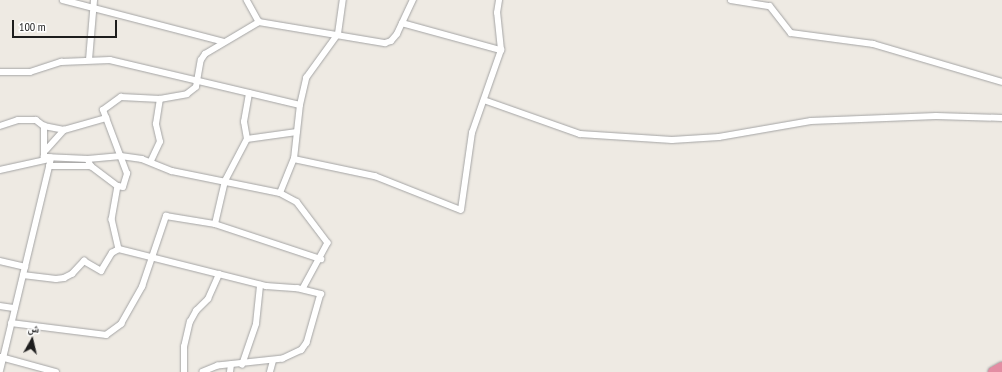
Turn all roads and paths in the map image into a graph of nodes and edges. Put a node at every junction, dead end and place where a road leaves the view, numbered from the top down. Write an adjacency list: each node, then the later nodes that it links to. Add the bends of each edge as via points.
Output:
1 (63, 0): 8 (street)
2 (94, 0): 8 (street)
3 (247, 0): 9 (street)
4 (343, 0): 11 (street)
5 (413, 0): 10 (street)
6 (499, 0): 13 (street, via 497,13)
7 (732, 0): 17 (street, via 770,6 791,33 873,44 971,75)
8 (93, 8): 12 (street); 14 (street)
9 (259, 22): 11 (street); 12 (street)
10 (402, 23): 11 (street, via 391,41 385,43); 13 (street)
11 (338, 34): 21 (street, via 310,72)
12 (224, 42): 16 (street, via 202,57)
13 (501, 50): 20 (street)
14 (89, 60): 15 (street, via 61,62 30,72); 16 (street, via 130,63)
15 (0, 72)
16 (197, 82): 18 (street); 19 (street, via 195,89 187,94)
17 (1002, 82)
18 (249, 93): 21 (street); 28 (street, via 244,122)
19 (160, 99): 22 (street, via 121,97 103,110); 35 (street, via 156,124 160,142)
20 (484, 100): 23 (street, via 580,134 672,140 719,138 811,121 936,116); 34 (street, via 472,133 461,210 375,176)
21 (300, 105): 27 (street)
22 (106, 118): 26 (street); 30 (street)
23 (1002, 118)
24 (0, 126): 25 (street, via 30,119 40,121)
25 (44, 126): 26 (street); 29 (street)
26 (64, 130): 29 (street)
27 (298, 132): 28 (street); 34 (street)
28 (247, 139): 39 (street)
29 (46, 150): 31 (street)
30 (121, 156): 33 (street); 35 (street); 40 (street, via 127,174 123,187)
31 (44, 157): 32 (street); 33 (street)
32 (51, 158): 36 (street); 38 (street)
33 (88, 159): 37 (street)
34 (294, 159): 41 (street)
35 (151, 161): 39 (street, via 172,171)
36 (49, 166): 37 (street); 47 (street)
37 (91, 166): 40 (street)
38 (0, 170)
39 (225, 181): 41 (street); 42 (street)
40 (118, 186): 43 (street, via 112,219)
41 (280, 193): 45 (street, via 297,202 327,240 329,246)
42 (215, 224): 44 (street, via 166,216); 45 (street)
43 (118, 249): 44 (street); 48 (street, via 112,253 101,271 84,261 72,274 64,278)
44 (151, 255): 49 (street); 54 (street, via 142,287 130,311 121,324 106,335)
45 (321, 258): 51 (street)
46 (0, 261): 47 (street)
47 (25, 267): 48 (street)
48 (23, 274): 53 (street)
49 (219, 274): 50 (street); 62 (street, via 208,299 196,311 190,322 184,347)
50 (260, 285): 51 (street); 58 (street, via 256,324)
51 (303, 289): 56 (street, via 322,296 307,343 302,350)
52 (0, 306): 53 (street)
53 (15, 308): 54 (street)
54 (11, 323): 55 (street)
55 (2, 357): 60 (street); 61 (street)
56 (273, 361): 58 (street); 65 (street)
57 (231, 365): 58 (street); 63 (street, via 218,366); 64 (street)
58 (242, 365)
59 (1002, 367): 66 (highway)
60 (0, 371)
61 (56, 372)
62 (184, 372)
63 (203, 372)
64 (230, 372)
65 (270, 372)
66 (993, 372)

